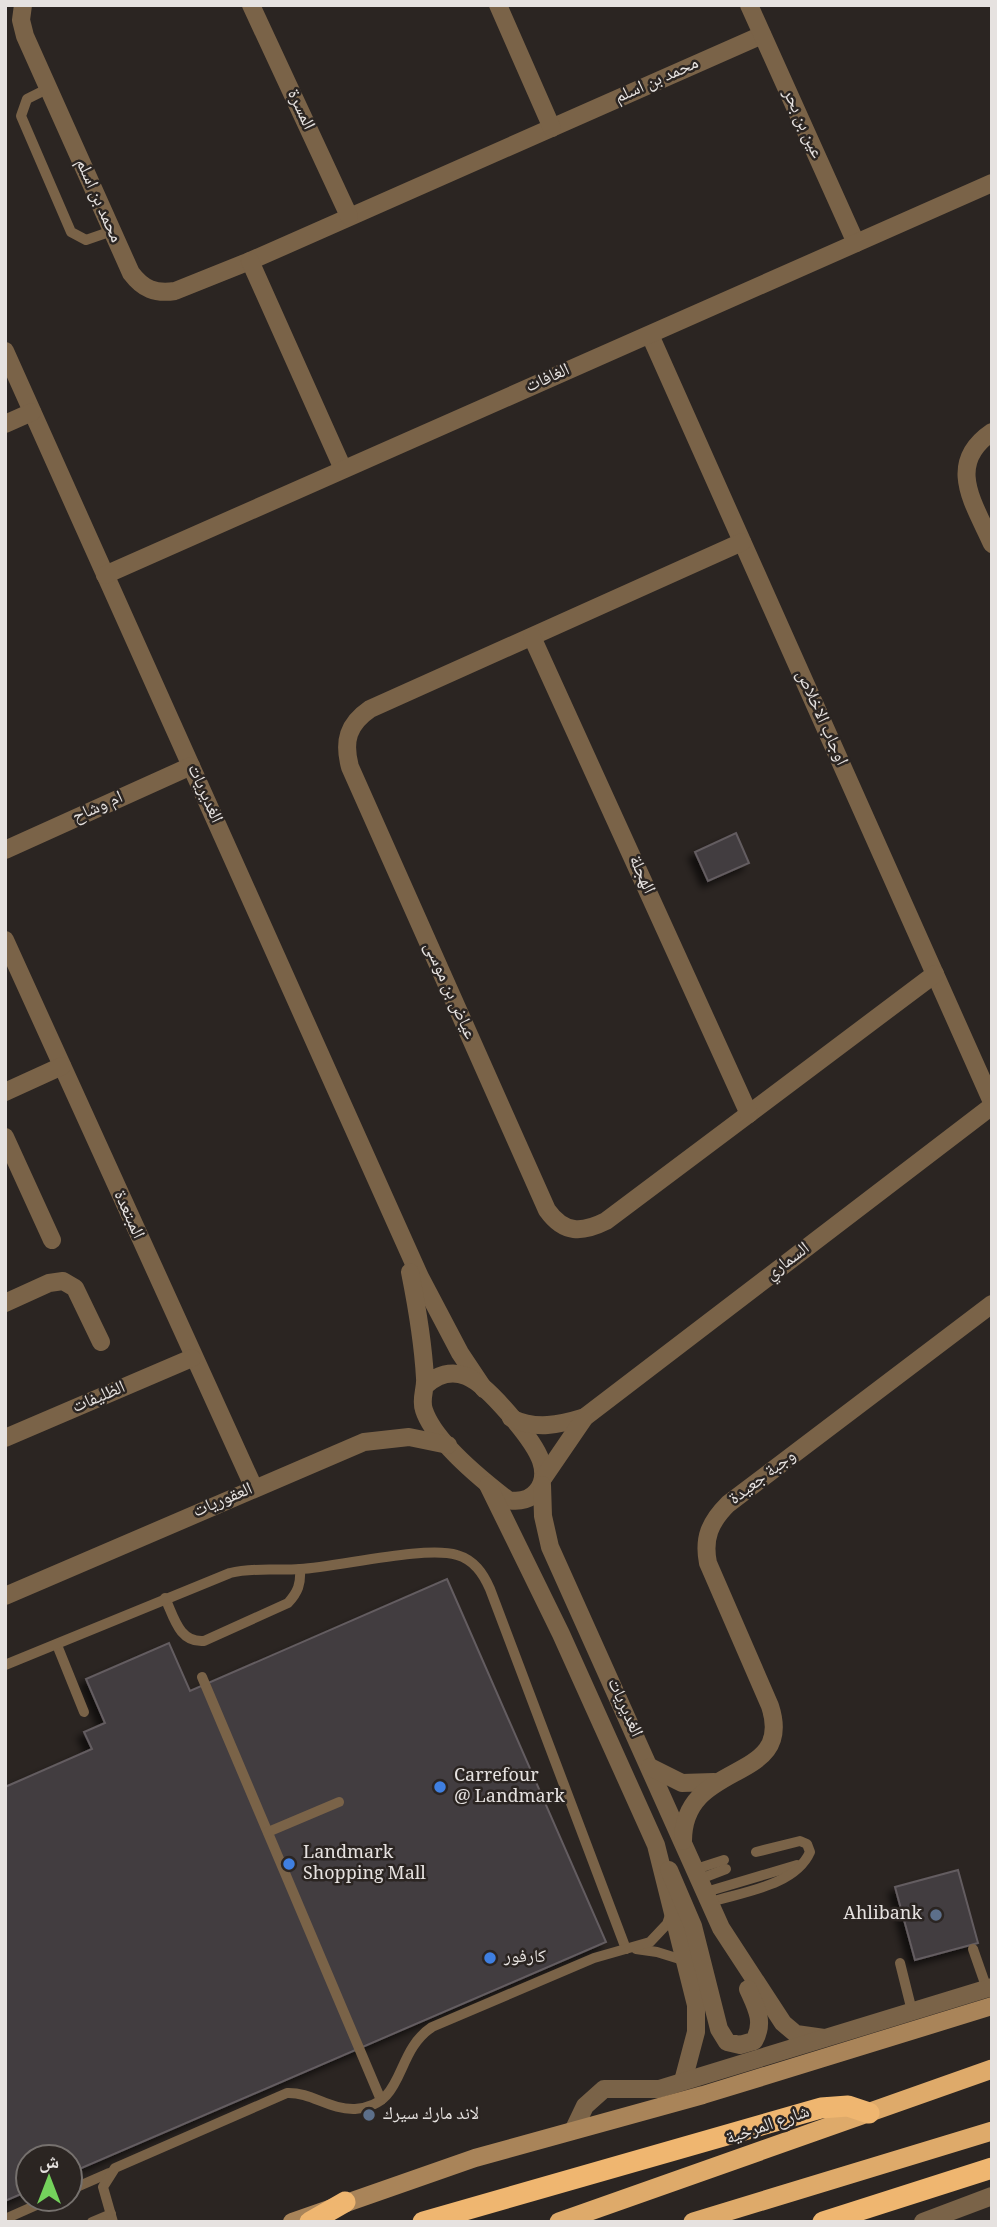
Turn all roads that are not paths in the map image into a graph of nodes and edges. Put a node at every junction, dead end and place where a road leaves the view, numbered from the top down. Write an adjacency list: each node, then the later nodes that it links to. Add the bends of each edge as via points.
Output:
1 (23, 5): 6 (street, محمد بن اسلم, via 25,36)
2 (251, 5): 9 (street, المسرة)
3 (498, 5): 7 (street)
4 (748, 5): 5 (street, عين بن بحر)
5 (762, 35): 7 (street, محمد بن اسلم); 11 (street, عين بن بحر)
6 (49, 88): 10 (street, محمد بن اسلم); 10 (lane, via 27,99 21,116 65,220 80,240)
7 (552, 128): 9 (street, محمد بن اسلم)
8 (992, 183): 11 (street, الغافات)
9 (349, 216): 12 (street, محمد بن اسلم)
10 (112, 231): 12 (street, محمد بن اسلم, via 139,283 162,293)
11 (856, 243): 13 (street, الغافات)
12 (250, 261): 19 (street)
13 (650, 334): 19 (street, الغافات); 20 (street, اوجاب الاخلاص)
14 (5, 351): 15 (street, الغديريات)
15 (30, 407): 16 (street); 17 (street); 22 (street, الغديريات)
16 (5, 412)
17 (5, 424)
18 (992, 432): 21 (street, via 977,442 967,457 965,476)
19 (343, 469): 22 (street, الغافات)
20 (742, 542): 23 (street, عياض بن موسى); 27 (street, اوجاب الاخلاص)
21 (992, 544)
22 (105, 575): 24 (street, الغديريات)
23 (532, 637): 31 (street, الهجلة); 31 (street, عياض بن موسى, via 370,709 355,719 346,752 547,1210 556,1222 586,1231 606,1221)
24 (191, 766): 25 (street, ام وشاح); 33 (street, الغديريات)
25 (5, 850)
26 (5, 940): 28 (street, المبتعدة)
27 (935, 974): 30 (street, اوجاب الاخلاص); 31 (street, عياض بن موسى)
28 (62, 1066): 29 (street); 38 (street, المبتعدة)
29 (5, 1092)
30 (992, 1104): 42 (street, السماري)
31 (749, 1114)
32 (5, 1136): 34 (street)
33 (403, 1238): 39 (street, الغديريات); 40 (street, الغديريات, via 439,1316)
34 (52, 1240)
35 (5, 1303): 37 (street, via 63,1281 75,1288)
36 (992, 1304): 56 (street, وجبة جعيدة, via 728,1504 710,1525 705,1550 708,1563 776,1729 762,1757)
37 (100, 1342)
38 (192, 1358): 43 (street, الظليفات); 47 (street, المبتعدة)
39 (426, 1385): 40 (street, via 435,1377 455,1374); 44 (street, الغديريات, via 423,1409)
40 (484, 1389): 41 (street, الغديريات)
41 (510, 1417): 42 (street, السماري, via 524,1424 552,1426); 45 (street, الغديريات, via 536,1449)
42 (585, 1417): 45 (street, السماري)
43 (5, 1438)
44 (448, 1445): 46 (street, الغديريات); 47 (street, العقوريات, via 409,1437 364,1442)
45 (543, 1481): 46 (street, via 527,1500 517,1502); 55 (street, الغديريات, via 543,1516 551,1547)
46 (488, 1485): 60 (street, الغديريات)
47 (254, 1488): 49 (street, العقوريات)
48 (300, 1569): 50 (lane, via 243,1570); 50 (lane, via 301,1582 288,1604 204,1641 181,1633); 66 (lane, via 442,1552 477,1567 490,1589)
49 (5, 1596)
50 (165, 1598): 51 (lane)
51 (57, 1645): 52 (lane); 54 (lane)
52 (5, 1665)
53 (202, 1677): 58 (lane)
54 (84, 1712)
55 (650, 1767): 56 (street, وجبة جعيدة, via 682,1783); 59 (street, الغديريات)
56 (718, 1781): 59 (street, وجبة جعيدة, via 694,1802 685,1821)
57 (339, 1802): 58 (lane)
58 (268, 1832): 75 (lane)
59 (684, 1841): 63 (street, الغديريات)
60 (656, 1845): 64 (street, الغديريات); 65 (street, الغديريات, via 693,1926 719,2029 727,2042 740,2045 754,2041 760,2030 758,2012)
61 (757, 1852): 63 (lane, via 800,1841 810,1852 782,1879)
62 (725, 1865): 63 (lane)
63 (703, 1885): 65 (street, الغديريات)
64 (671, 1912): 66 (lane, via 660,1934); 68 (street, الغديريات)
65 (721, 1928): 72 (street, الغديريات, via 783,2023 796,2034)
66 (626, 1949): 68 (lane); 75 (lane, via 594,1958 432,2027 412,2043 391,2091)
67 (973, 1949): 70 (lane)
68 (686, 1961): 74 (street, الغديريات, via 696,2005 696,2032)
69 (900, 1963): 71 (lane)
70 (990, 1994): 71 (street); 77 (main road, via 704,2095)
71 (912, 2011): 72 (street)
72 (824, 2038): 74 (street)
73 (992, 2069): 76 (highway, شارع المرخية)
74 (683, 2081): 77 (street, via 643,2091 604,2089 593,2096)
75 (381, 2100): 80 (lane, via 355,2109 340,2108 287,2093)
76 (869, 2113): 88 (highway, via 848,2106 821,2108); 89 (highway, شارع المرخية)
77 (574, 2129): 83 (main road)
78 (992, 2131): 90 (highway)
79 (992, 2168): 91 (highway)
80 (109, 2173): 81 (lane); 84 (lane, via 103,2187)
81 (84, 2184)
82 (992, 2196): 92 (street)
83 (345, 2202): 86 (main road); 87 (highway)
84 (112, 2218): 85 (lane)
85 (92, 2222)
86 (292, 2222)
87 (310, 2222)
88 (423, 2222)
89 (559, 2222)
90 (693, 2222)
91 (823, 2222)
92 (923, 2222)

